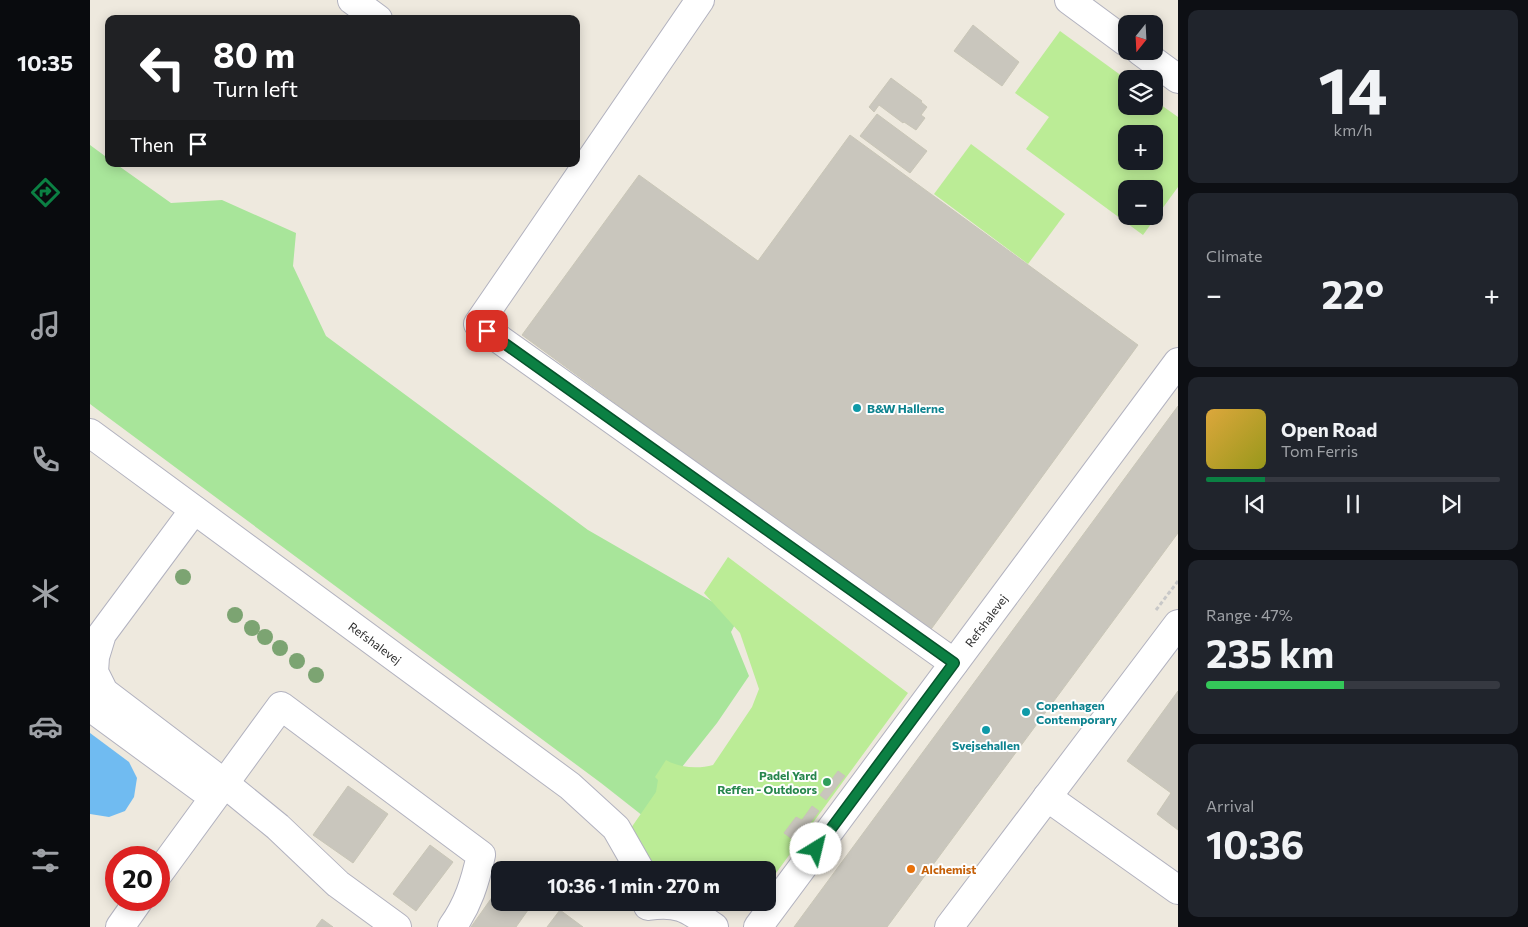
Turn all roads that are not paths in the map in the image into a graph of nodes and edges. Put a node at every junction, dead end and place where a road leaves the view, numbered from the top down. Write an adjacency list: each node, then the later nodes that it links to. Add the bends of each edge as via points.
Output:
1 (352, 0): 4 (street)
2 (700, 0): 8 (street)
3 (1069, 0): 5 (street)
4 (373, 15)
5 (1118, 36)
6 (1152, 60): 7 (street)
7 (1178, 79)
8 (581, 164)
9 (579, 167): 14 (street, via 478,324)
10 (1178, 362): 14 (street, Refshalevej)
11 (90, 433): 12 (street, Refshalevej)
12 (194, 510): 16 (street, via 102,634 94,657 94,672 104,692); 19 (street, Refshalevej, via 570,786 616,828)
13 (1178, 624): 17 (street)
14 (954, 663): 27 (street, Refshalevej)
15 (90, 707): 16 (street)
16 (219, 790): 18 (street); 24 (street, via 278,827 338,884); 25 (street, via 281,706 481,855 463,911)
17 (1047, 797): 20 (street); 28 (street)
18 (170, 858)
19 (635, 861)
20 (1178, 890)
21 (131, 911): 23 (street)
22 (649, 912): 26 (street, via 666,903 689,910)
23 (120, 927)
24 (397, 927)
25 (452, 927)
26 (714, 927)
27 (758, 927)
28 (949, 927)

